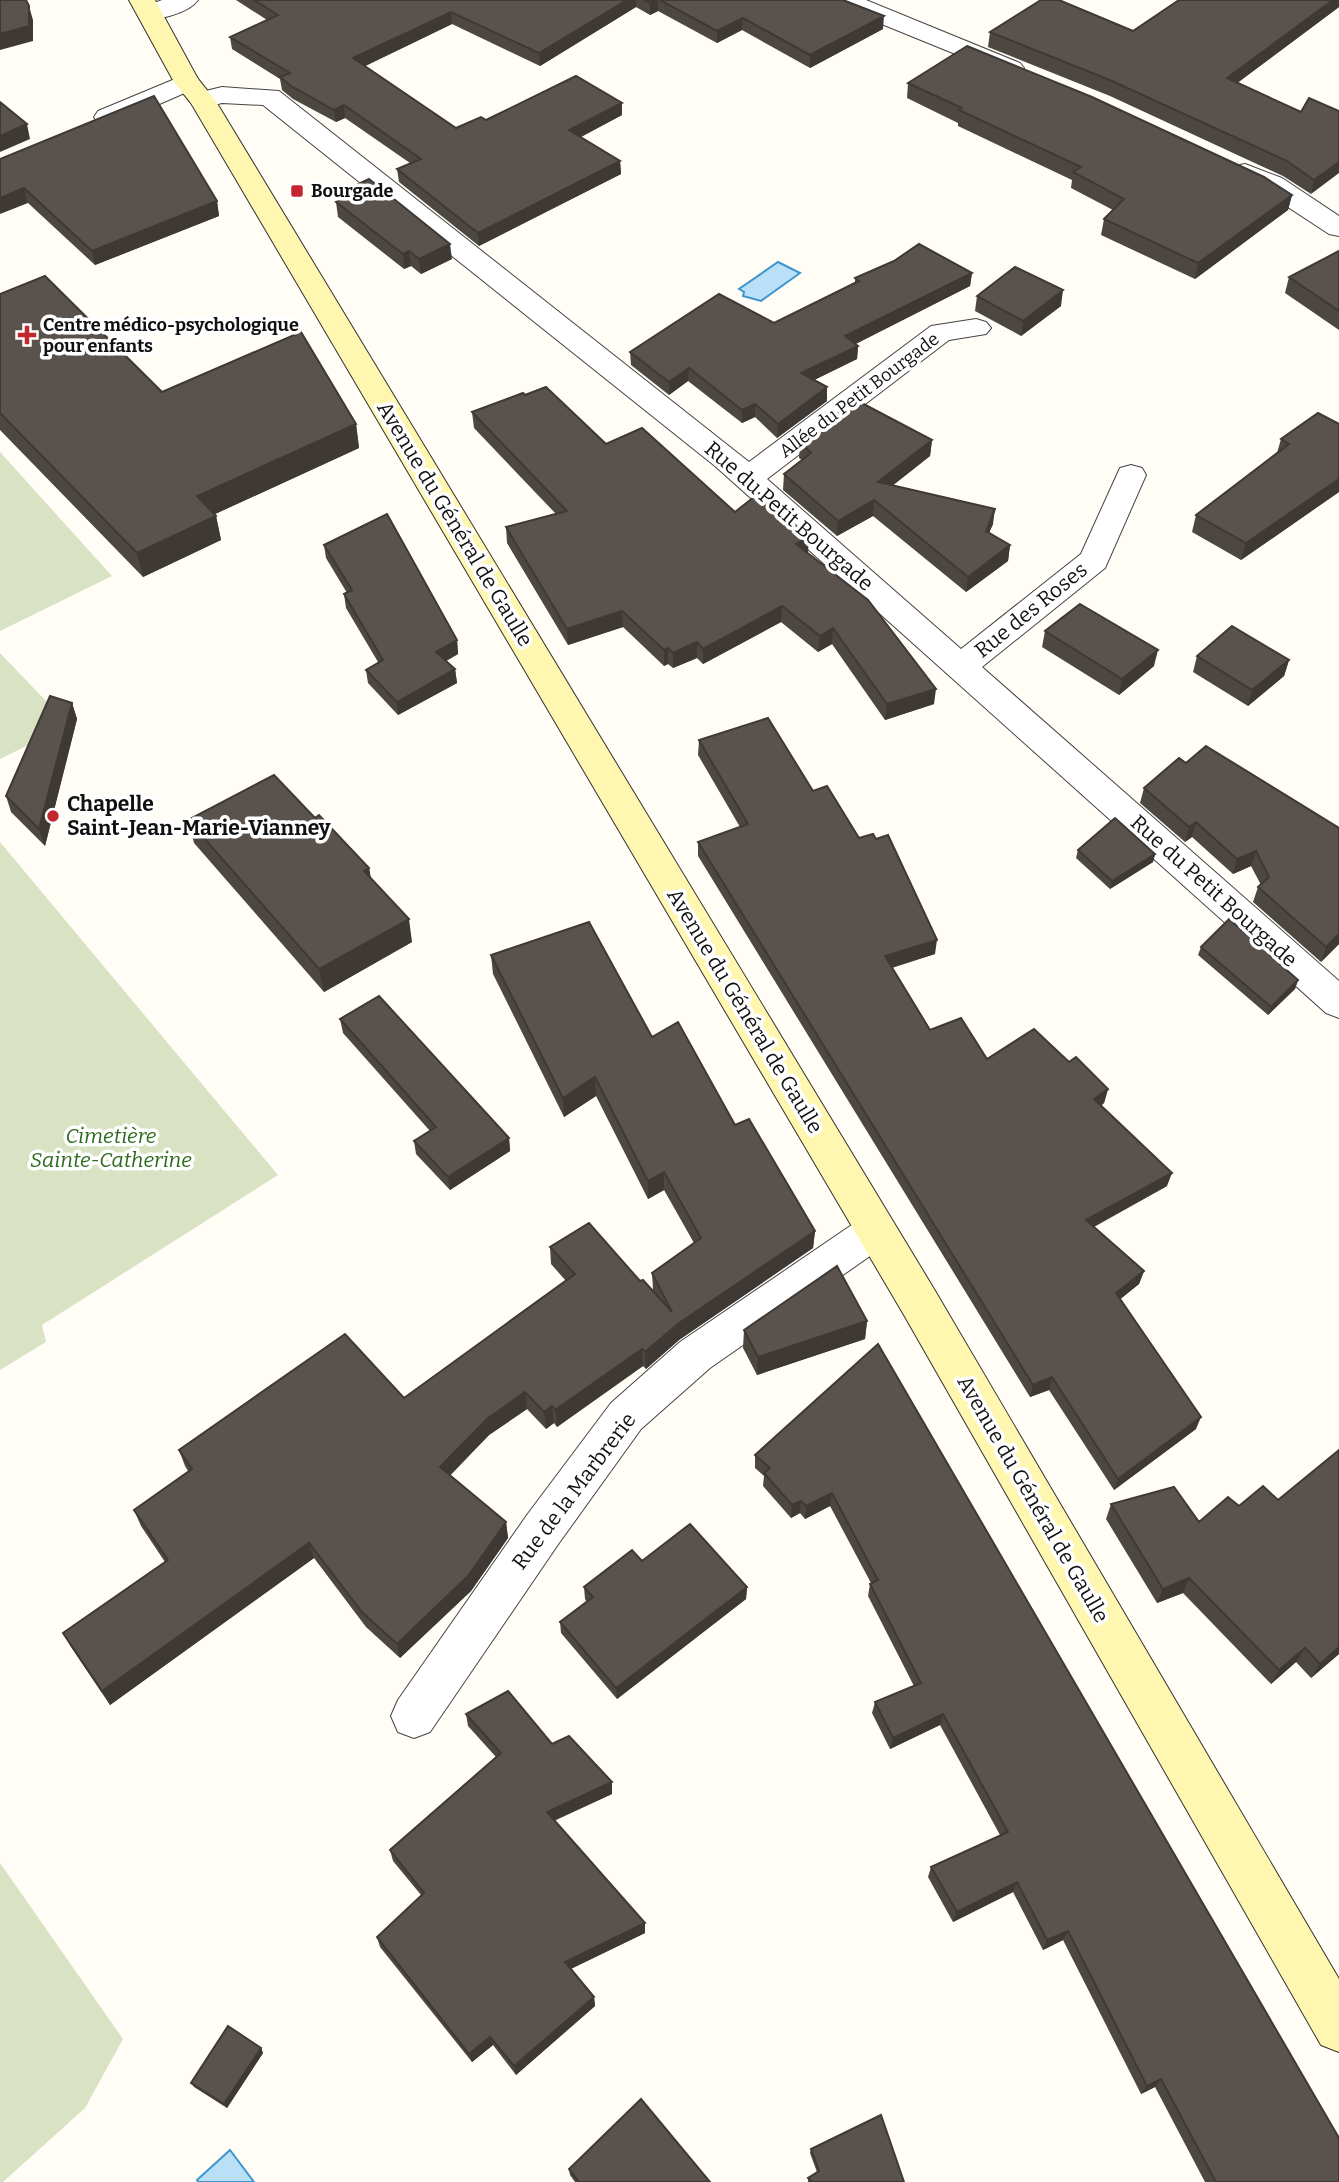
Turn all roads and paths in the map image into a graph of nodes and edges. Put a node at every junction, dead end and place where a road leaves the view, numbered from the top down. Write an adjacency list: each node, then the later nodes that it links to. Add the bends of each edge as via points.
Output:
1 (185, 0): 3 (street)
2 (844, 0): 4 (street)
3 (146, 7): 5 (main road, Avenue du Général de Gaulle)
4 (1036, 78)
5 (195, 91): 6 (street, Rue du Petit Bourgade); 11 (street, Rue du Petit Bourgade, via 270,97); 14 (main road, Avenue du Général de Gaulle)
6 (85, 127)
7 (1223, 161): 8 (street, via 1272,184)
8 (1339, 228)
9 (976, 328): 11 (street, Allée du Petit Bourgade, via 941,332)
10 (1131, 475): 12 (street, Rue des Roses, via 1094,560)
11 (748, 478): 12 (street, Rue du Petit Bourgade)
12 (961, 666): 13 (street, Rue du Petit Bourgade)
13 (1339, 1003)
14 (876, 1230): 15 (street, Rue de la Marbrerie, via 695,1355 626,1416); 16 (main road, Avenue du Général de Gaulle)
15 (414, 1716)
16 (1339, 2027)

